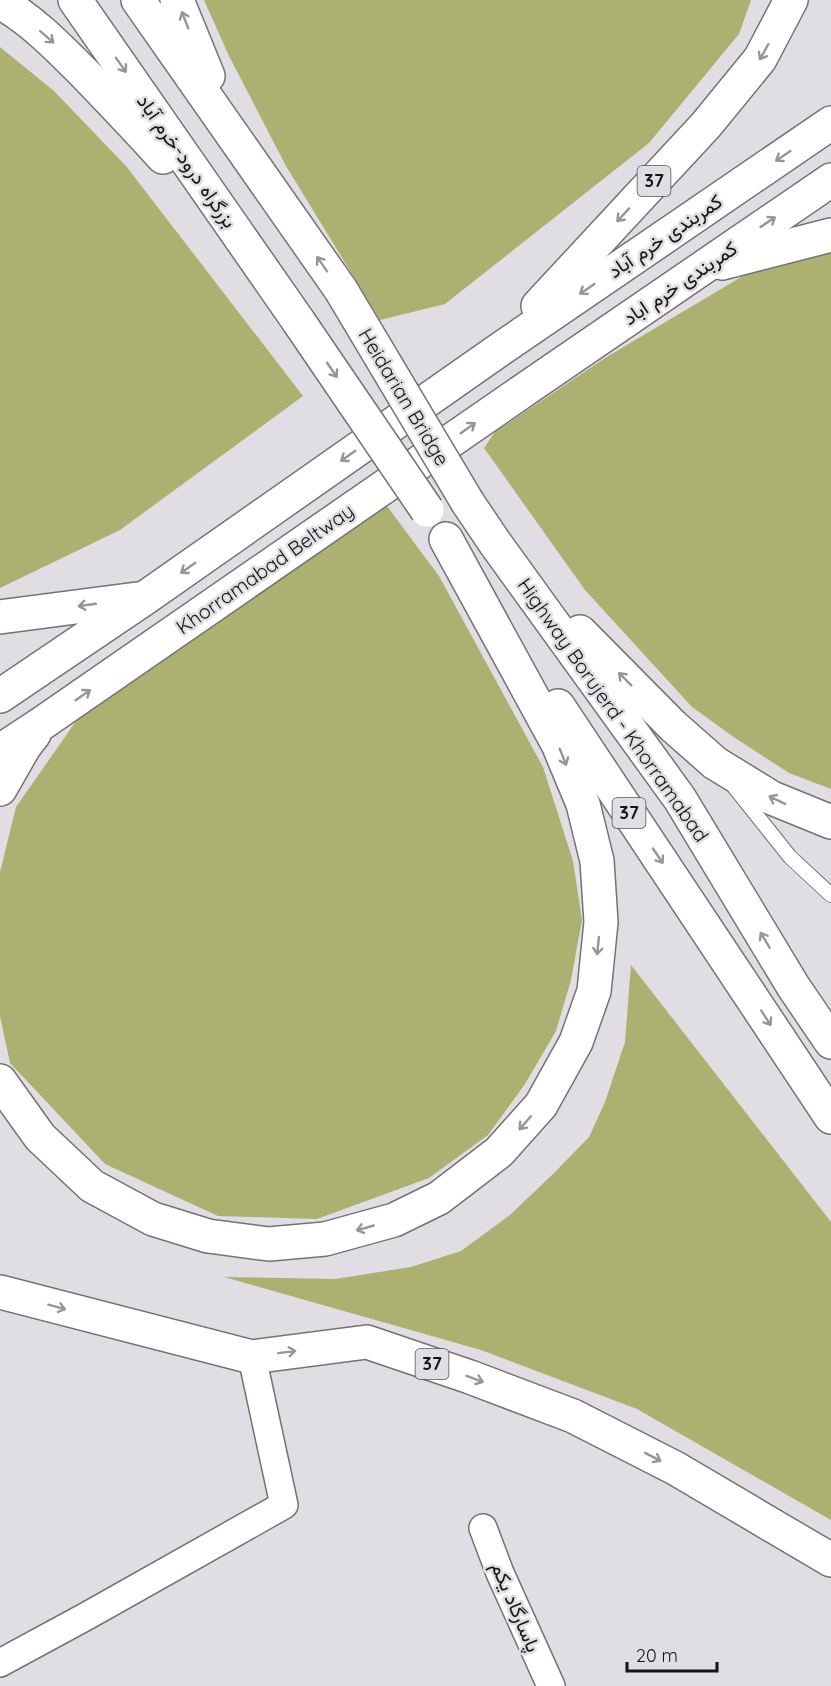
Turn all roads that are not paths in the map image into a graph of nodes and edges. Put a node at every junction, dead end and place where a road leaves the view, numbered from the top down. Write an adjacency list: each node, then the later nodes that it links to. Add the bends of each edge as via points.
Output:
1 (75, 0): 10 (highway, بزرگراه درود-خرم آباد, one-way to 10)
2 (138, 0): 9 (highway)
3 (177, 0): 9 (highway, 37, one-way to 3, via 204,70)
4 (791, 0): 12 (highway, 37, one-way to 12, via 760,59 706,125)
5 (0, 2): 10 (highway, one-way to 10, via 20,13 58,47 128,118)
6 (831, 123): 12 (highway, کمربندی خرم آباد, one-way to 12)
7 (831, 180): 13 (highway, کمربندی خرم اباد, one-way to 7)
8 (831, 235): 13 (highway, via 704,267)
9 (303, 237): 14 (highway, Heidarian Bridge / 37, one-way to 9, bridge, via 341,290)
10 (267, 276): 11 (highway, بزرگراه درود-خرم آباد / 37)
11 (299, 322): 15 (highway, Heidarian Bridge / 37, one-way to 15, bridge)
12 (498, 350): 18 (highway, 37, one-way to 18)
13 (534, 383): 21 (highway, Khorramabad Beltway, one-way to 13)
14 (468, 503): 17 (highway, Highway Borujerd - Khorramabad / 37)
15 (427, 510): 16 (highway, Highway Borujerd - Khorramabad / 37)
16 (446, 539): 28 (highway, one-way to 28, via 558,744 583,804 597,861 601,922 594,992 576,1042 541,1105 499,1152 439,1198 394,1220 325,1239 269,1244 208,1236 153,1220 92,1186 40,1137); 29 (highway, Highway Borujerd - Khorramabad / 37, one-way to 29)
17 (495, 543): 23 (highway, 37, one-way to 17, via 612,666); 27 (highway, Highway Borujerd - Khorramabad / 37, one-way to 17, via 680,800)
18 (145, 598): 19 (highway, one-way to 19); 20 (highway, 37)
19 (0, 617)
20 (0, 696)
21 (41, 724): 22 (highway, Khorramabad Beltway); 24 (highway)
22 (0, 751)
23 (714, 763): 25 (highway, 37, one-way to 23, via 772,798); 26 (lane, via 790,857)
24 (0, 789)
25 (831, 822)
26 (831, 894)
27 (831, 1042)
28 (0, 1081)
29 (831, 1117)
30 (0, 1292): 31 (highway, 37, one-way to 31)
31 (252, 1357): 33 (highway, 37, one-way to 33, via 367,1342 460,1374 573,1416 675,1468); 34 (street, via 284,1504)
32 (483, 1528): 35 (street, پاسارگاد یکم)
33 (831, 1560)
34 (0, 1663)
35 (551, 1686)

